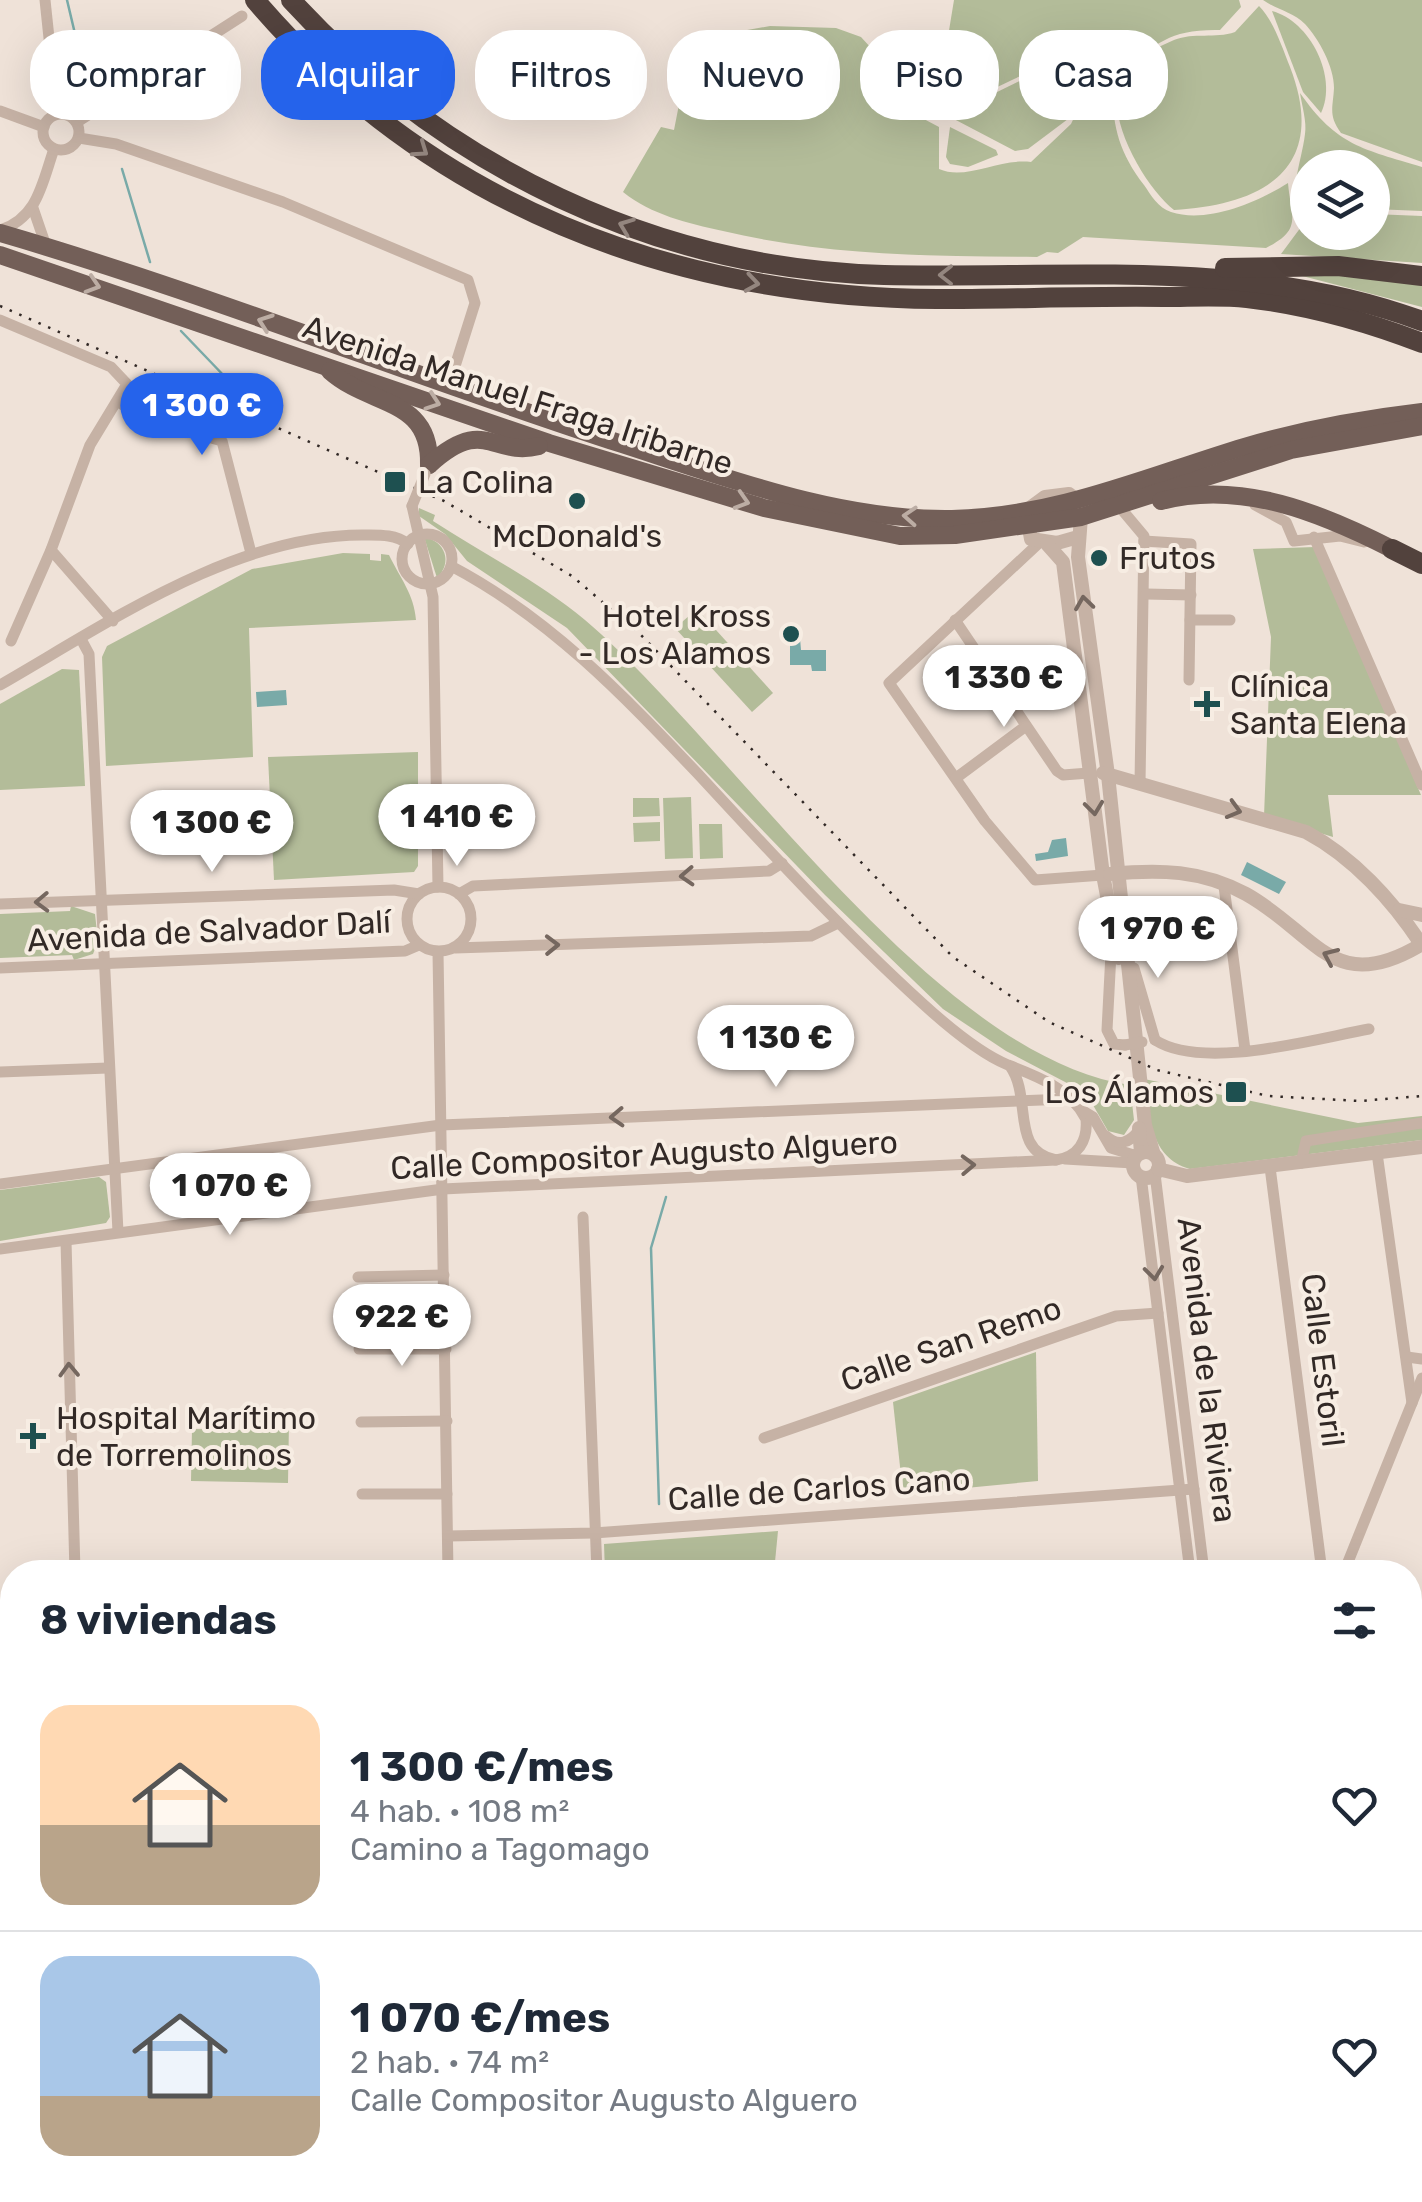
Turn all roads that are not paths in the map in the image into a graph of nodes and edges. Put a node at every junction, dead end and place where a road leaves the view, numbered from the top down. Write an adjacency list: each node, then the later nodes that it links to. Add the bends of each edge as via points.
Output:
1 (45, 0): 4 (street)
2 (292, 0): 15 (highway, one-way to 2, via 820,271 648,235 566,203 450,138 334,46)
3 (249, 8): 7 (street); 19 (highway, one-way to 19, via 391,128 486,192 652,260 820,294 1245,298 1340,315)
4 (48, 30)
5 (0, 110): 8 (street)
6 (51, 120): 8 (street)
7 (77, 122): 9 (street)
8 (44, 127): 10 (street)
9 (79, 138): 10 (street, via 67,150); 20 (street, via 116,144 284,202 468,280 474,303)
10 (54, 149): 11 (street)
11 (33, 208): 12 (street); 13 (street)
12 (0, 232): 13 (main road, Avenida Manuel Fraga Iribarne)
13 (46, 246): 33 (main road, Avenida Manuel Fraga Iribarne, one-way to 13, via 905,517 744,484)
14 (0, 254): 21 (main road, Avenida Manuel Fraga Iribarne, one-way to 21)
15 (1156, 274): 16 (highway, via 1338,266); 18 (highway, via 1287,286)
16 (1422, 276)
17 (0, 320): 22 (street, via 111,367 127,384)
18 (1422, 322)
19 (1422, 343)
20 (456, 363)
21 (321, 364): 25 (main road, via 346,386 402,408); 27 (main road, Avenida Manuel Fraga Iribarne, one-way to 27)
22 (118, 402): 38 (street, via 90,445); 39 (street, via 140,418 222,441)
23 (1422, 412): 31 (main road, via 1288,435 1164,473)
24 (1422, 426): 32 (main road, via 1291,450)
25 (424, 429): 26 (main road); 28 (main road)
26 (458, 442): 27 (main road, via 486,438 532,448); 28 (main road)
27 (549, 443): 33 (main road, Avenida Manuel Fraga Iribarne, one-way to 33, via 829,524 900,536)
28 (428, 469): 35 (street, bridge, via 412,506)
29 (1234, 496): 30 (main road, via 1175,498); 34 (street, via 1276,514 1294,541); 37 (main road, via 1309,510)
30 (1123, 511): 32 (main road); 36 (street)
31 (1077, 512): 32 (main road); 33 (main road); 33 (street); 41 (street, Avenida de la Riviera)
32 (1102, 512)
33 (1027, 526): 40 (street); 47 (street)
34 (1314, 537): 37 (street); 60 (street)
35 (413, 540): 39 (street, via 338,534); 43 (street, via 433,535 446,544); 44 (street); 44 (street, via 402,558 406,572)
36 (1144, 541): 45 (street); 46 (street, via 1192,544)
37 (1392, 548): 42 (highway)
38 (52, 550): 50 (street); 52 (street)
39 (251, 553): 50 (street)
40 (1059, 556): 41 (street, via 1068,551); 56 (street, Avenida de la Riviera)
41 (1078, 557): 57 (street, Avenida de la Riviera, one-way to 41)
42 (1422, 564)
43 (451, 566): 44 (street); 61 (street, via 561,636)
44 (432, 584): 64 (street)
45 (1146, 594): 46 (street); 59 (street)
46 (1191, 594): 48 (street)
47 (955, 620): 55 (street); 58 (street, via 889,683)
48 (1190, 620): 49 (street); 53 (street)
49 (1230, 620)
50 (113, 621): 51 (street)
51 (80, 639): 54 (street); 67 (street, via 88,654)
52 (11, 641)
53 (1190, 680)
54 (0, 684)
55 (1026, 726): 56 (street, via 1057,771); 58 (street)
56 (1089, 773): 57 (street); 62 (street, Avenida de la Riviera, one-way to 62)
57 (1108, 775): 59 (street); 62 (street, Avenida de la Riviera)
58 (956, 778): 62 (street, via 1036,880)
59 (1140, 783): 69 (street, one-way to 69, via 1306,832)
60 (1422, 785)
61 (782, 863): 66 (street, one-way to 66, via 770,872 473,886); 71 (street)
62 (1110, 874): 63 (street, via 1166,870); 72 (street, Avenida de la Riviera)
63 (1224, 886): 73 (street, one-way to 63, via 1380,964 1336,960 1246,894); 81 (street)
64 (438, 887): 65 (street); 66 (street)
65 (419, 894): 67 (street); 74 (street, via 406,919)
66 (459, 894): 75 (street, via 471,922)
67 (103, 900): 68 (street, one-way to 68); 77 (street)
68 (0, 904)
69 (1399, 910): 70 (street); 73 (street)
70 (1422, 915)
71 (838, 924): 75 (street, one-way to 71, via 810,936); 82 (street, via 925,1006)
72 (1118, 933): 80 (street); 80 (street, bridge, via 1107,1030 1114,1044); 93 (street, Avenida de la Riviera); 99 (street, Avenida de la Riviera)
73 (1421, 944)
74 (419, 945): 76 (street); 77 (street, Avenida de Salvador Dalí, via 405,951)
75 (454, 948): 76 (street)
76 (438, 952): 92 (street)
77 (106, 962): 78 (street, Avenida de Salvador Dalí); 83 (street)
78 (0, 968)
79 (1370, 1030): 81 (street)
80 (1148, 1041): 81 (street, via 1170,1050)
81 (1244, 1050)
82 (1010, 1066): 86 (street); 87 (street); 88 (street, via 1012,1082)
83 (108, 1068): 84 (street); 101 (street)
84 (0, 1072)
85 (1046, 1097): 86 (street); 87 (street); 90 (street)
86 (1024, 1098): 88 (street); 90 (street)
87 (1068, 1099): 89 (street)
88 (994, 1100): 92 (street, one-way to 92)
89 (1082, 1110): 94 (street); 97 (street, via 1084,1142)
90 (1026, 1114): 97 (street, via 1032,1151)
91 (1422, 1123): 98 (street, via 1306,1141)
92 (441, 1125): 101 (street); 103 (street)
93 (1140, 1130): 94 (street, via 1119,1143); 99 (street, Avenida de la Riviera)
94 (1102, 1132): 99 (street, via 1111,1148)
95 (1422, 1148): 96 (street)
96 (1377, 1153): 98 (street); 113 (street)
97 (1060, 1159): 99 (street, Calle Compositor Augusto Alguero); 103 (street, Calle Compositor Augusto Alguero, one-way to 97)
98 (1301, 1163): 100 (street)
99 (1146, 1164): 100 (street, via 1187,1176); 110 (street, Avenida de la Riviera, one-way to 110); 120 (street, Avenida de la Riviera)
100 (1270, 1167): 130 (street, Calle Estoril)
101 (114, 1170): 102 (street); 105 (street)
102 (0, 1184)
103 (443, 1189): 105 (street, Calle Compositor Augusto Alguero); 108 (street)
104 (583, 1216): 123 (street)
105 (118, 1232): 106 (street, Calle Compositor Augusto Alguero)
106 (66, 1241): 107 (street, Calle Compositor Augusto Alguero); 125 (street, one-way to 106)
107 (0, 1249)
108 (444, 1275): 109 (street); 112 (street)
109 (358, 1277)
110 (1158, 1313): 119 (street, Calle San Remo, via 1116,1316); 120 (street, Avenida de la Riviera)
111 (359, 1349): 112 (street)
112 (446, 1349): 117 (street)
113 (1407, 1358): 114 (street); 116 (street)
114 (1422, 1359)
115 (1422, 1378): 116 (street)
116 (1412, 1403): 131 (street)
117 (447, 1421): 118 (street); 122 (street)
118 (361, 1422)
119 (764, 1438)
120 (1187, 1490): 123 (street, Calle de Carlos Cano); 128 (street, Avenida de la Riviera); 129 (street, Avenida de la Riviera)
121 (362, 1494): 122 (street)
122 (448, 1494): 124 (street)
123 (594, 1533): 124 (street, Calle de Carlos Cano); 127 (street)
124 (448, 1536): 126 (street)
125 (76, 1560)
126 (448, 1560)
127 (596, 1560)
128 (1190, 1560)
129 (1202, 1560)
130 (1320, 1560)
131 (1349, 1560)

